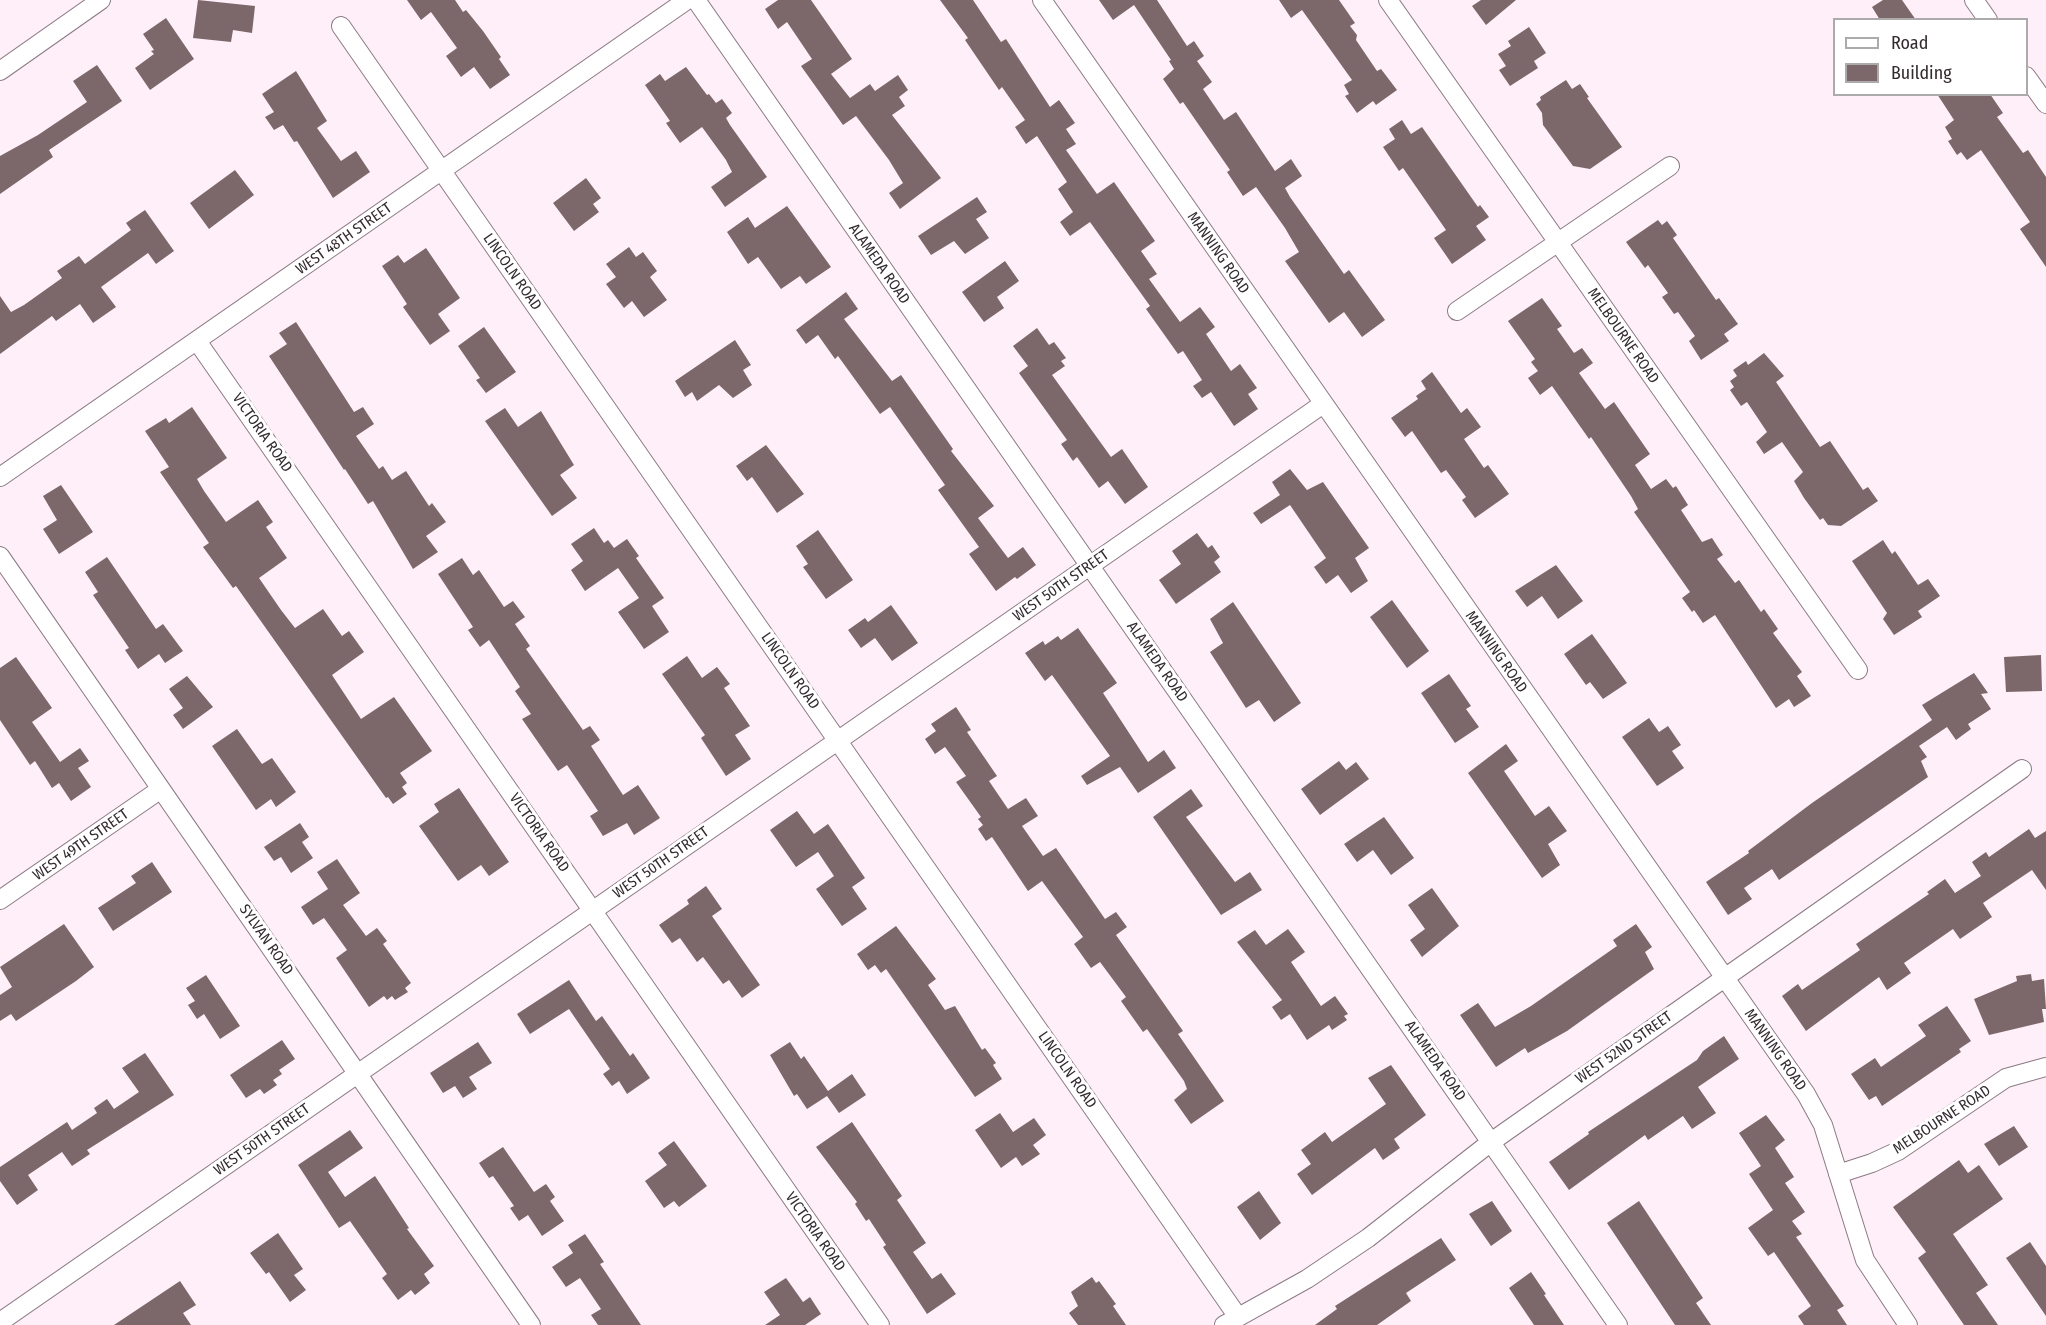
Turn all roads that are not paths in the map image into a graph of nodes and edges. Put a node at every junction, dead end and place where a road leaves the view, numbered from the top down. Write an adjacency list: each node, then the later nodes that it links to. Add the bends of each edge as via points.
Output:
1 (102, 0): 9 (street)
2 (687, 0): 13 (street, WEST 48TH STREET)
3 (696, 0): 20 (street, ALAMEDA ROAD)
4 (1042, 0): 17 (street, MANNING ROAD)
5 (1388, 0): 14 (street, MELBOURNE ROAD)
6 (1974, 0): 7 (street)
7 (1987, 18)
8 (341, 26): 13 (street, LINCOLN ROAD)
9 (0, 71)
10 (2028, 79): 11 (street)
11 (2046, 104)
12 (1670, 166): 14 (street)
13 (442, 171): 16 (street, WEST 48TH STREET); 22 (street, LINCOLN ROAD)
14 (1557, 242): 15 (street); 21 (street, MELBOURNE ROAD)
15 (1457, 311)
16 (197, 341): 18 (street, WEST 48TH STREET); 26 (street, VICTORIA ROAD)
17 (1323, 404): 20 (street, WEST 50TH STREET); 27 (street, MANNING ROAD)
18 (0, 477)
19 (0, 556): 24 (street, SYLVAN ROAD)
20 (1090, 566): 22 (street, WEST 50TH STREET); 30 (street, ALAMEDA ROAD)
21 (1858, 670)
22 (838, 741): 26 (street, WEST 50TH STREET); 32 (street, LINCOLN ROAD)
23 (2022, 768): 27 (street, WEST 52ND STREET)
24 (161, 789): 25 (street, WEST 49TH STREET); 29 (street, SYLVAN ROAD)
25 (0, 900)
26 (593, 910): 29 (street, WEST 50TH STREET); 35 (street, VICTORIA ROAD)
27 (1725, 978): 30 (street, WEST 52ND STREET); 31 (street, MANNING ROAD, via 1810,1101 1823,1125)
28 (2046, 1066): 31 (street, MELBOURNE ROAD, via 2006,1078 1898,1151)
29 (358, 1074): 33 (street, WEST 50TH STREET); 34 (street, SYLVAN ROAD)
30 (1491, 1142): 32 (street, WEST 52ND STREET, via 1368,1238 1307,1279); 36 (street, ALAMEDA ROAD)
31 (1838, 1174): 37 (street, MANNING ROAD, via 1865,1260)
32 (1231, 1321)
33 (0, 1322)
34 (531, 1325)
35 (879, 1325)
36 (1618, 1325)
37 (1908, 1325)

